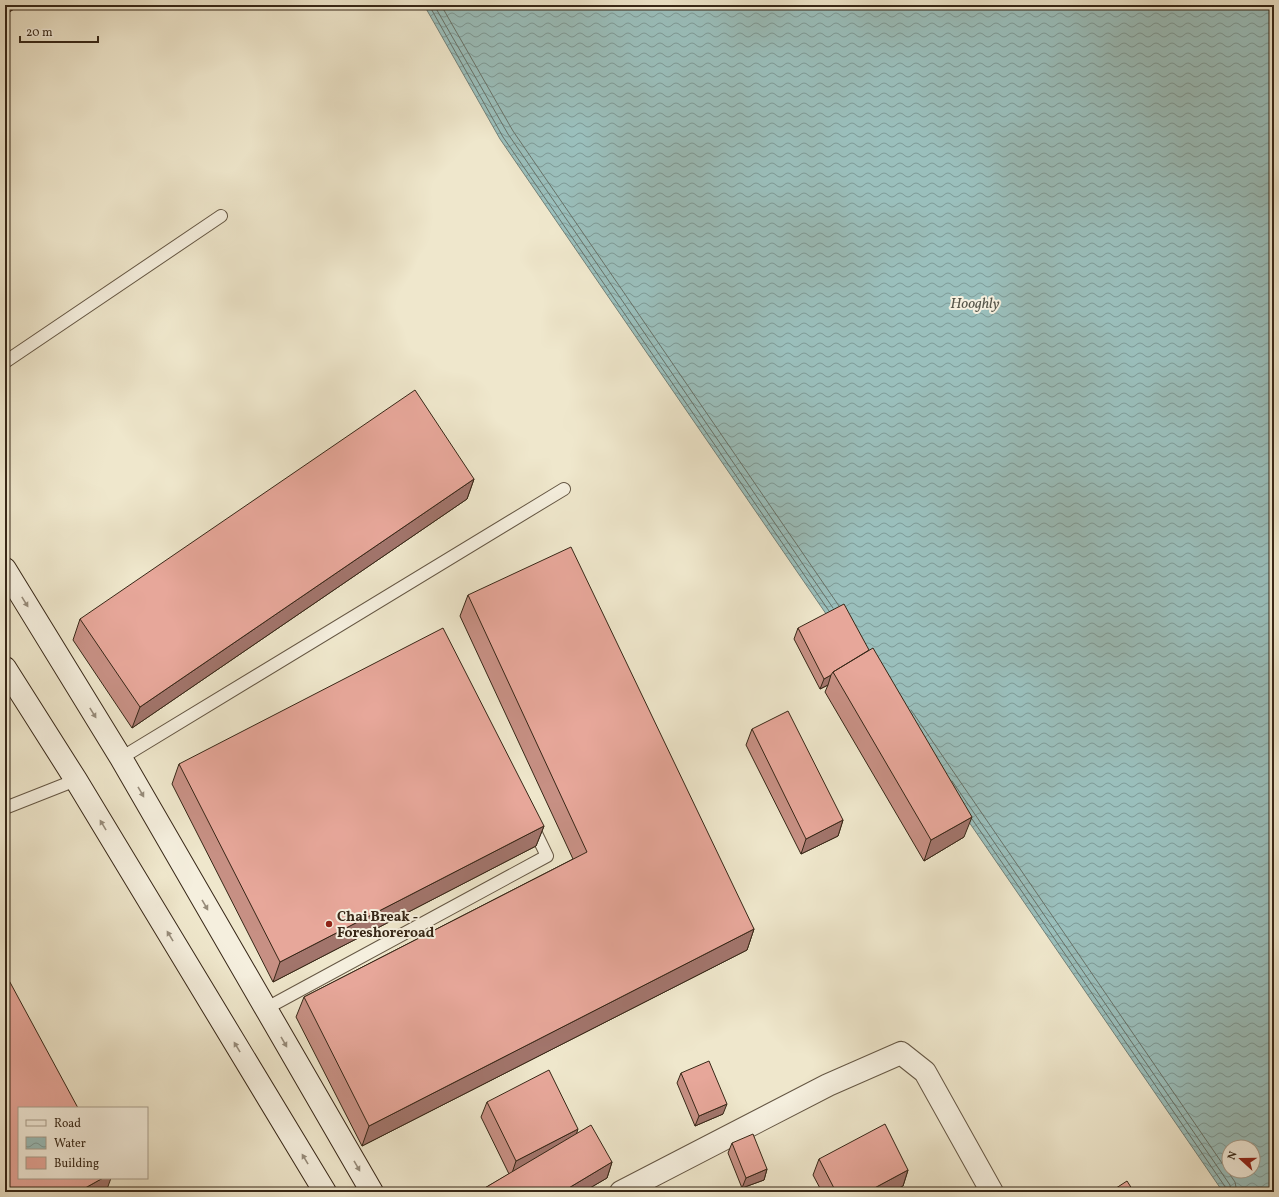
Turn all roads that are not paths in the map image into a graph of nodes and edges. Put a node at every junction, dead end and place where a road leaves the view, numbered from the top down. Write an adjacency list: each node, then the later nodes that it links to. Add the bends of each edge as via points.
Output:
1 (221, 216): 2 (lane)
2 (5, 362)
3 (564, 489): 6 (lane)
4 (5, 569): 6 (main road, one-way to 6)
5 (5, 668): 7 (main road)
6 (121, 758): 10 (main road, one-way to 10)
7 (76, 780): 8 (lane); 11 (main road, one-way to 7)
8 (5, 808)
9 (527, 814): 10 (lane, via 547,856)
10 (265, 1009): 12 (main road, one-way to 12)
11 (325, 1192)
12 (372, 1192)
13 (621, 1192): 14 (main road, via 828,1084 901,1053 926,1072)
14 (992, 1192)

